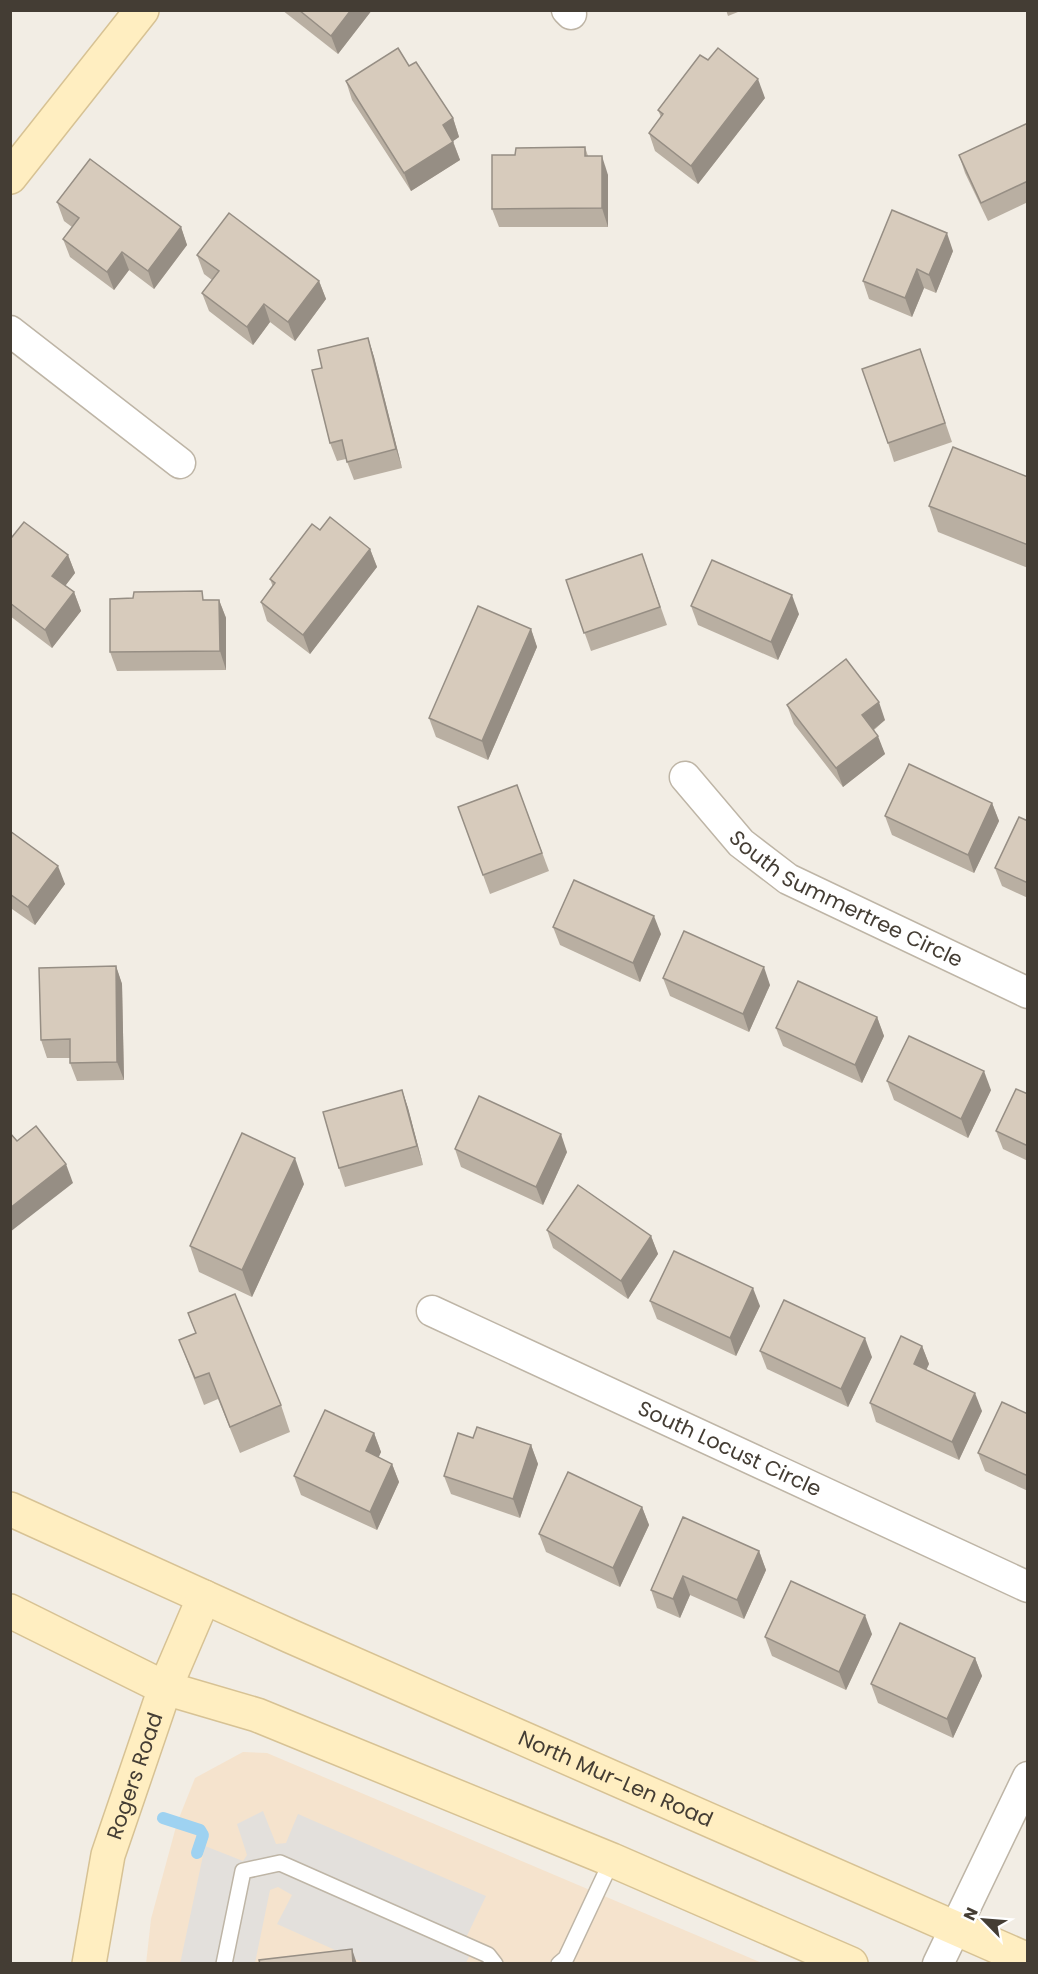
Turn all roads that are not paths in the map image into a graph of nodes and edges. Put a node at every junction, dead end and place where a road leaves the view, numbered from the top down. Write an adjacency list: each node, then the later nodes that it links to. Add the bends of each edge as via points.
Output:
1 (142, 10): 2 (main road)
2 (10, 177)
3 (10, 331): 4 (street)
4 (180, 463)
5 (685, 777): 6 (street, South Summertree Circle, via 741,843 788,879)
6 (1028, 993)
7 (432, 1311): 9 (street, South Locust Circle)
8 (10, 1509): 10 (main road, North Mur-Len Road)
9 (1028, 1587)
10 (204, 1598): 12 (main road, Rogers Road); 15 (main road, North Mur-Len Road)
11 (10, 1611): 12 (main road)
12 (165, 1688): 14 (main road, via 257,1715); 17 (main road, Rogers Road, via 108,1855)
13 (1028, 1778): 15 (street)
14 (612, 1860): 20 (lane, via 566,1958); 21 (main road)
15 (955, 1928): 16 (main road, North Mur-Len Road); 22 (street)
16 (1028, 1960)
17 (89, 1964)
18 (224, 1964): 19 (lane, via 243,1871 280,1863 488,1955)
19 (495, 1964)
20 (559, 1964)
21 (851, 1964)
22 (938, 1964)

